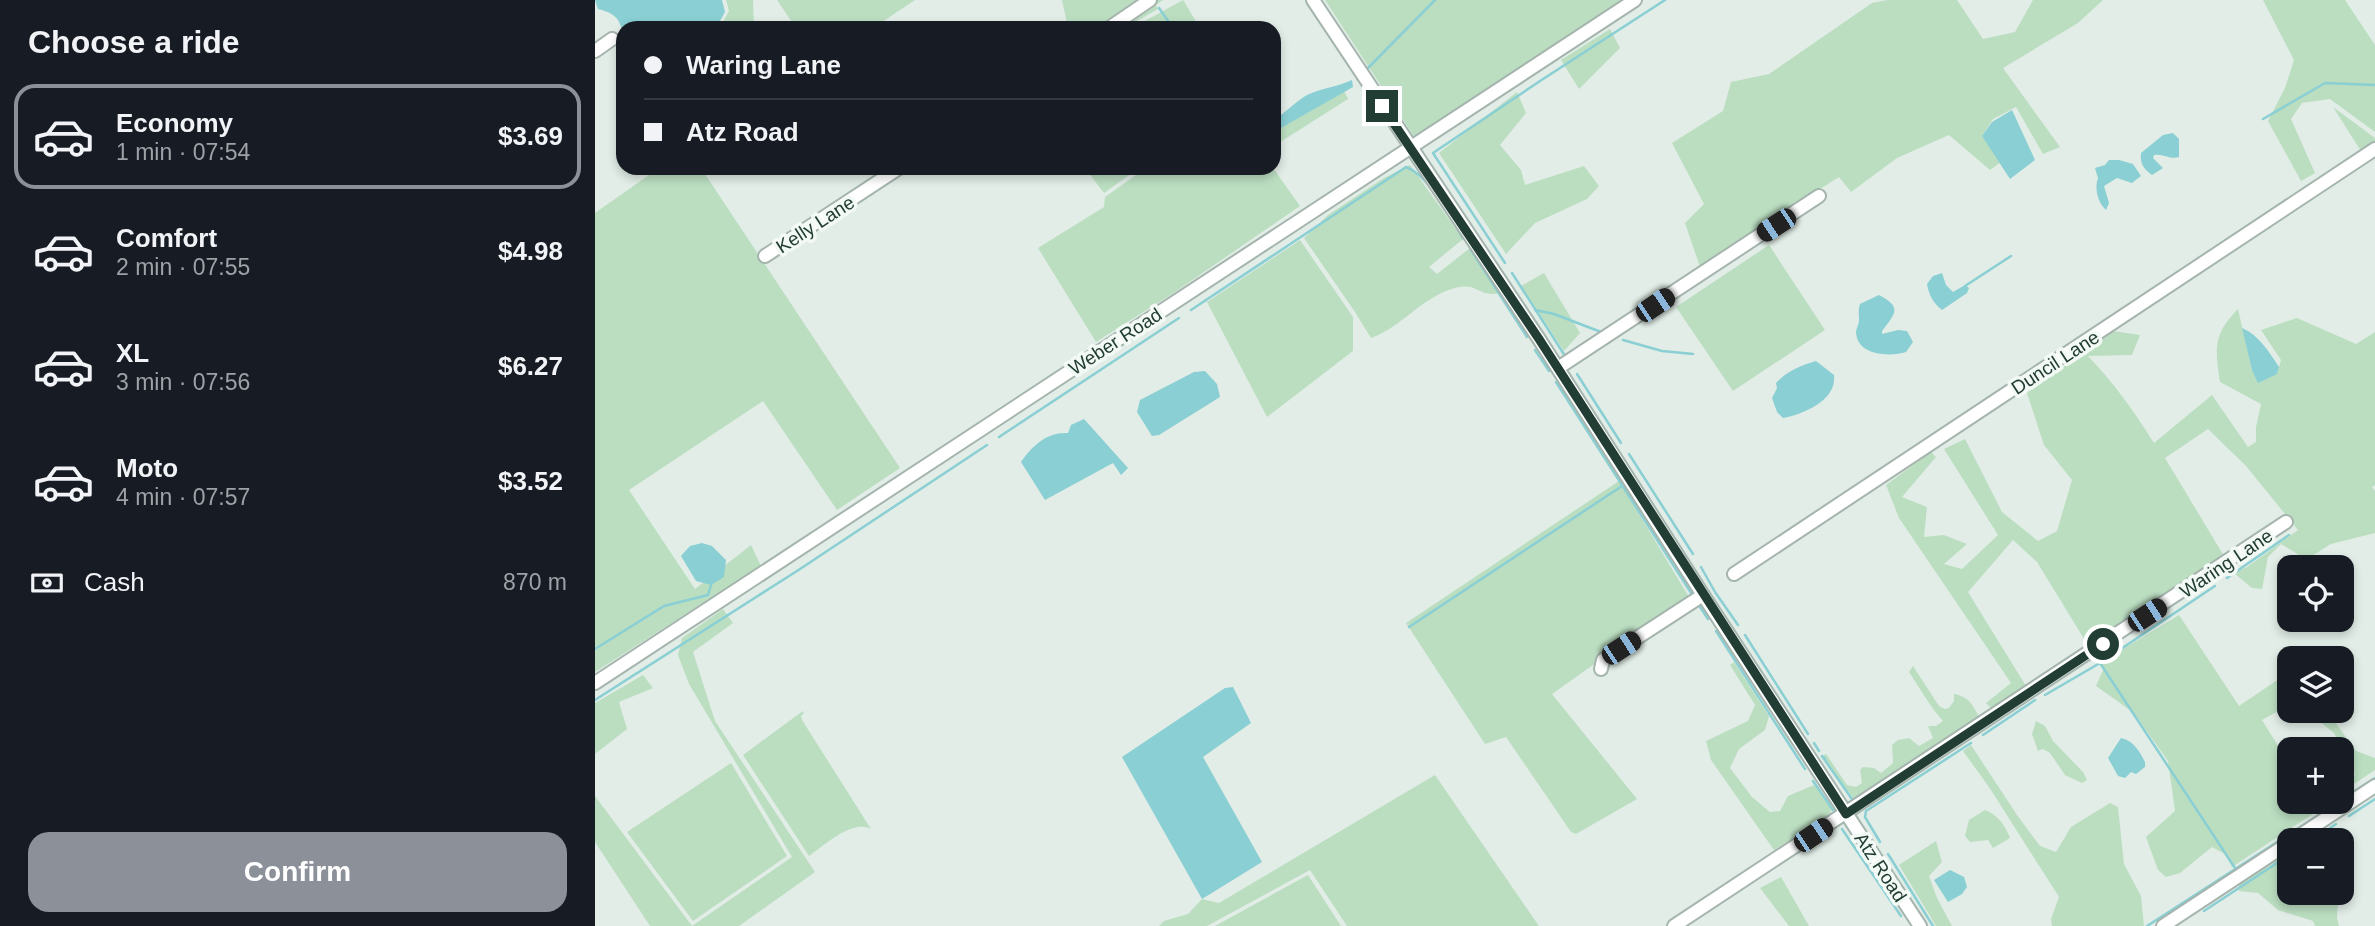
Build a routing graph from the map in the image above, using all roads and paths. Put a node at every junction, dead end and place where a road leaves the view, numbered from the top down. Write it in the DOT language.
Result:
graph roads {
  1 [pos="1150,0"];
  2 [pos="1313,0"];
  3 [pos="1635,0"];
  4 [pos="1119,21"];
  5 [pos="612,40"];
  6 [pos="595,51"];
  7 [pos="1410,148"];
  8 [pos="2375,149"];
  9 [pos="888,175"];
  10 [pos="1819,196"];
  11 [pos="765,256"];
  12 [pos="1558,368"];
  13 [pos="2286,522"];
  14 [pos="1734,574"];
  15 [pos="1703,595"];
  16 [pos="1601,669"];
  17 [pos="595,682"];
  18 [pos="2375,786"];
  19 [pos="1846,814"];
  20 [pos="2311,828"];
  21 [pos="2277,850"];
  22 [pos="1674,926"];
  23 [pos="1920,926"];
  24 [pos="2163,926"];
  1 -- 4 [label="street"];
  2 -- 7 [label="street, Atz Road"];
  3 -- 7 [label="street, Weber Road"];
  5 -- 6 [label="street"];
  7 -- 12 [label="street, Atz Road"];
  7 -- 17 [label="street, Weber Road"];
  8 -- 14 [label="street, Duncil Lane"];
  9 -- 11 [label="street, Kelly Lane"];
  10 -- 12 [label="street"];
  12 -- 15 [label="street, Atz Road"];
  13 -- 19 [label="street, Waring Lane"];
  15 -- 16 [label="street"];
  15 -- 19 [label="street, Atz Road"];
  18 -- 20 [label="street"];
  19 -- 22 [label="street, Waring Lane"];
  19 -- 23 [label="street, Atz Road"];
  21 -- 24 [label="street"];
}
